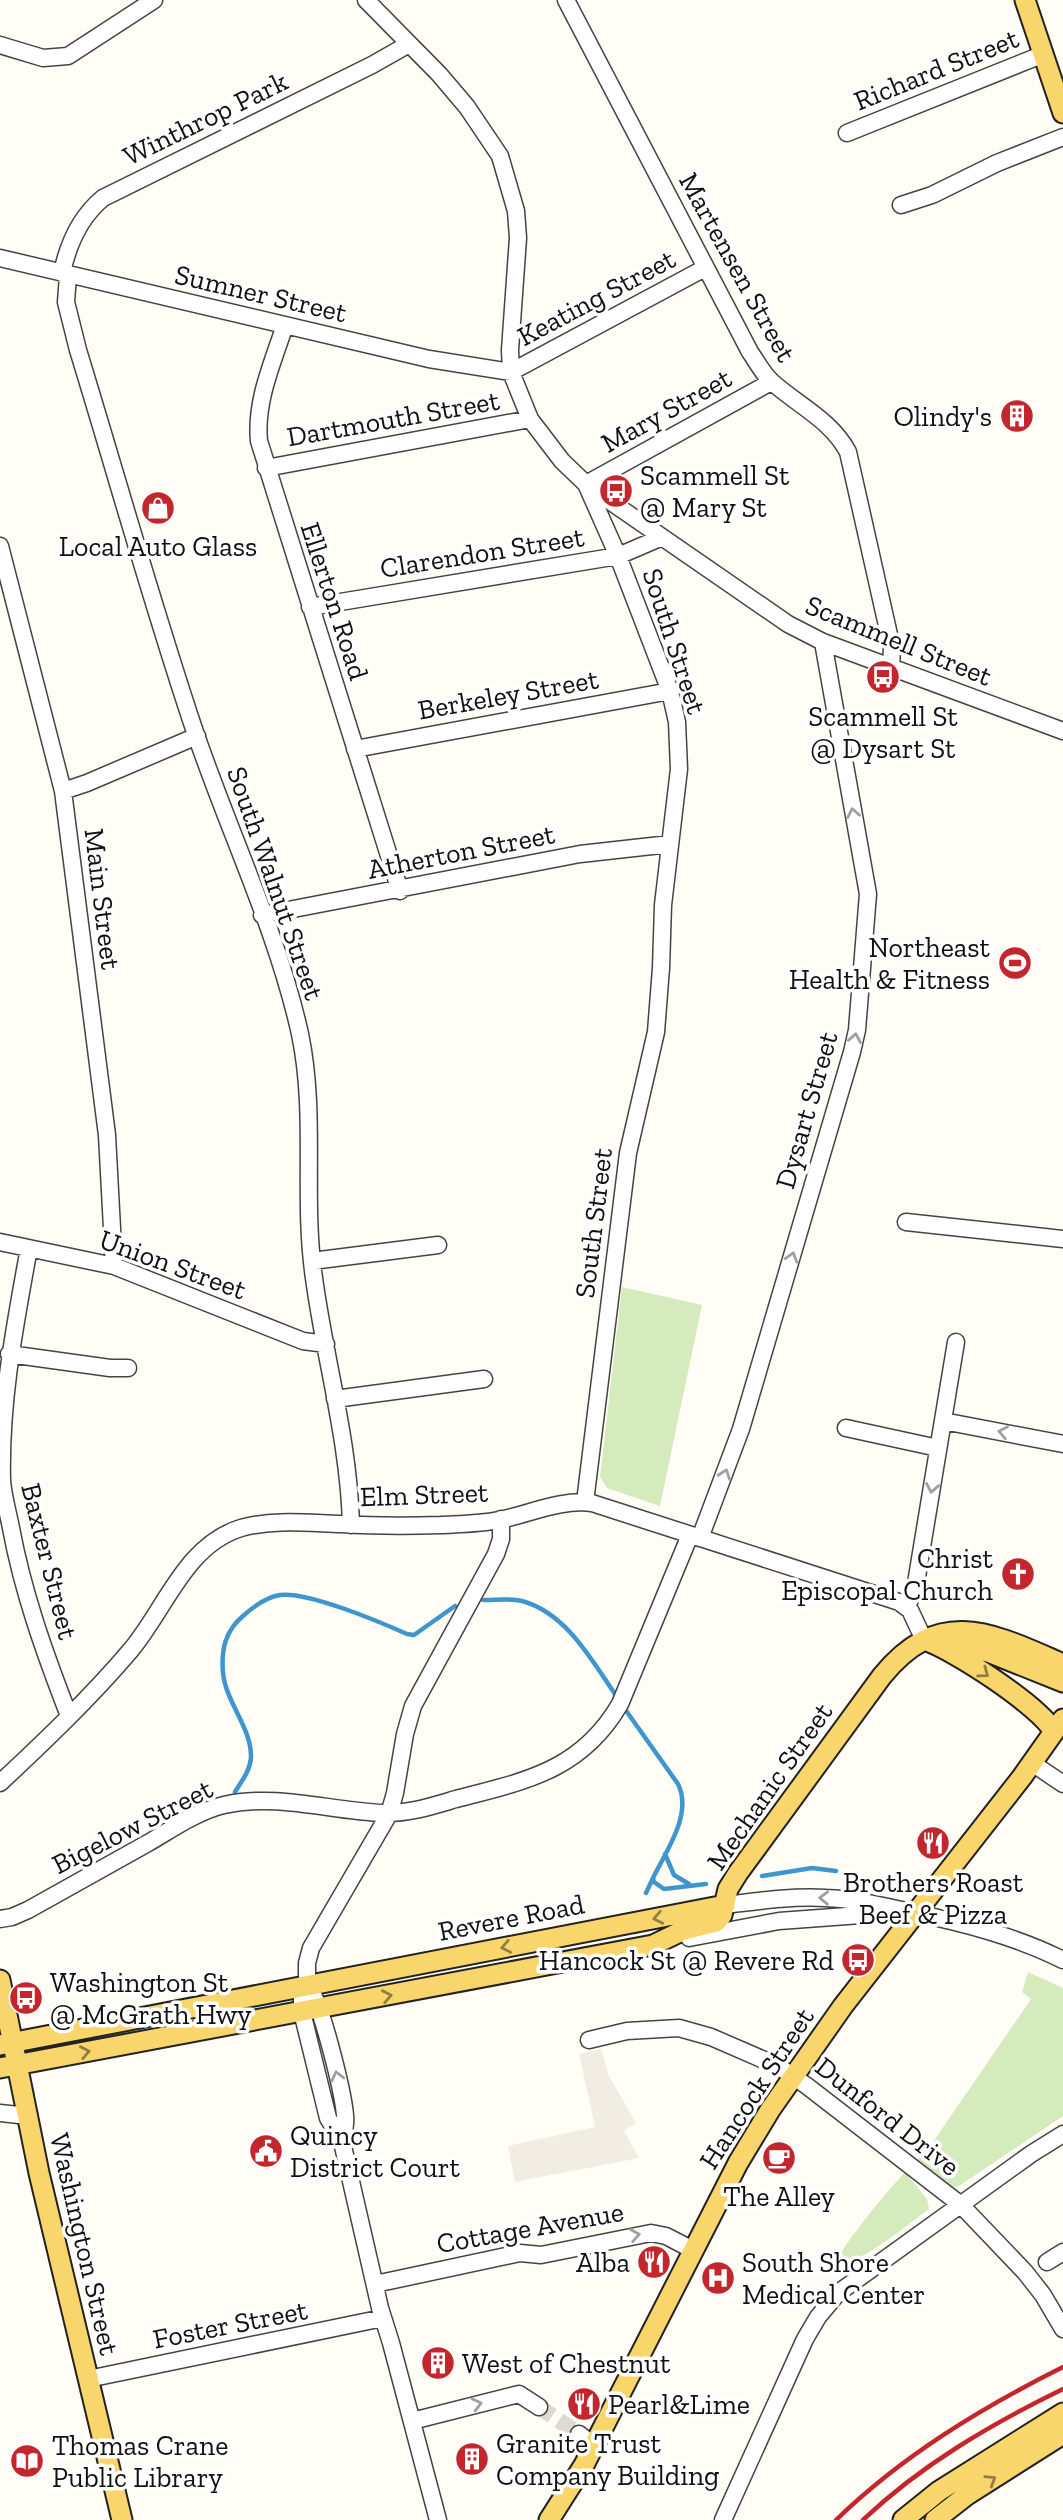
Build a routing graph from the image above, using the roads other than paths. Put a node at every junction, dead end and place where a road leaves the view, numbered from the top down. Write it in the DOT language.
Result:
graph roads {
  1 [pos="154,0"];
  2 [pos="366,0"];
  3 [pos="566,0"];
  4 [pos="1025,0"];
  5 [pos="409,44"];
  6 [pos="0,45"];
  7 [pos="1044,54"];
  8 [pos="1063,113"];
  9 [pos="847,132"];
  10 [pos="1063,137"];
  11 [pos="901,205"];
  12 [pos="0,258"];
  13 [pos="705,268"];
  14 [pos="65,274"];
  15 [pos="285,325"];
  16 [pos="511,372"];
  17 [pos="771,382"];
  18 [pos="530,419"];
  19 [pos="266,468"];
  20 [pos="586,484"];
  21 [pos="660,538"];
  22 [pos="0,546"];
  23 [pos="618,556"];
  24 [pos="4,573"];
  25 [pos="310,607"];
  26 [pos="823,642"];
  27 [pos="891,668"];
  28 [pos="670,691"];
  29 [pos="1063,731"];
  30 [pos="197,736"];
  31 [pos="355,749"];
  32 [pos="62,790"];
  33 [pos="670,844"];
  34 [pos="400,891"];
  35 [pos="262,915"];
  36 [pos="906,1222"];
  37 [pos="1063,1239"];
  38 [pos="0,1242"];
  39 [pos="438,1245"];
  40 [pos="29,1248"];
  41 [pos="312,1261"];
  42 [pos="114,1266"];
  43 [pos="956,1342"];
  44 [pos="326,1345"];
  45 [pos="9,1353"];
  46 [pos="128,1368"];
  47 [pos="484,1380"];
  48 [pos="335,1399"];
  49 [pos="943,1421"];
  50 [pos="846,1429"];
  51 [pos="1063,1444"];
  52 [pos="938,1448"];
  53 [pos="585,1502"];
  54 [pos="501,1520"];
  55 [pos="351,1525"];
  56 [pos="695,1536"];
  57 [pos="907,1606"];
  58 [pos="924,1640"];
  59 [pos="1063,1664"];
  60 [pos="1063,1682"];
  61 [pos="69,1716"];
  62 [pos="1059,1726"];
  63 [pos="1032,1763"];
  64 [pos="0,1783"];
  65 [pos="1063,1784"];
  66 [pos="389,1814"];
  67 [pos="725,1905"];
  68 [pos="915,1913"];
  69 [pos="0,1919"];
  70 [pos="653,1945"];
  71 [pos="1063,1960"];
  72 [pos="0,1980"];
  73 [pos="307,1985"];
  74 [pos="311,2011"];
  75 [pos="589,2040"];
  76 [pos="7,2044"];
  77 [pos="9,2066"];
  78 [pos="793,2076"];
  79 [pos="0,2113"];
  80 [pos="28,2116"];
  81 [pos="1063,2134"];
  82 [pos="961,2206"];
  83 [pos="693,2250"];
  84 [pos="1063,2252"];
  85 [pos="1047,2262"];
  86 [pos="375,2284"];
  87 [pos="383,2318"];
  88 [pos="1063,2329"];
  89 [pos="88,2379"];
  90 [pos="539,2407"];
  91 [pos="1063,2413"];
  92 [pos="412,2421"];
  93 [pos="1063,2434"];
  94 [pos="121,2520"];
  95 [pos="438,2520"];
  96 [pos="549,2520"];
  97 [pos="723,2520"];
  98 [pos="903,2520"];
  99 [pos="935,2520"];
  1 -- 6 [label="street"];
  2 -- 5 [label="street, South Street"];
  3 -- 13 [label="street, Martensen Street"];
  4 -- 7 [label="main road"];
  5 -- 14 [label="street, Winthrop Park"];
  5 -- 16 [label="street, South Street"];
  7 -- 8 [label="main road"];
  7 -- 9 [label="street, Richard Street"];
  10 -- 11 [label="street"];
  12 -- 14 [label="street, Sumner Street"];
  13 -- 16 [label="street, Keating Street"];
  13 -- 17 [label="street, Martensen Street"];
  14 -- 15 [label="street, Sumner Street"];
  14 -- 30 [label="street, South Walnut Street"];
  15 -- 16 [label="street, Sumner Street"];
  15 -- 19 [label="street, Ellerton Road"];
  16 -- 18 [label="street, South Street"];
  17 -- 20 [label="street, Mary Street"];
  17 -- 27 [label="street, Martensen Street"];
  18 -- 19 [label="street, Dartmouth Street"];
  18 -- 20 [label="street, South Street"];
  19 -- 25 [label="street, Ellerton Road"];
  20 -- 21 [label="street, Scammell Street"];
  20 -- 23 [label="street, South Street"];
  21 -- 23 [label="street, Clarendon Street"];
  21 -- 26 [label="street, Scammell Street"];
  22 -- 24 [label="street, Main Street"];
  23 -- 25 [label="street, Clarendon Street"];
  23 -- 28 [label="street, South Street"];
  24 -- 32 [label="street, Main Street"];
  25 -- 31 [label="street, Ellerton Road"];
  26 -- 27 [label="street, Scammell Street"];
  56 -- 26 [label="street, Dysart Street, one-way"];
  27 -- 29 [label="street, Scammell Street"];
  28 -- 31 [label="street, Berkeley Street"];
  28 -- 33 [label="street, South Street"];
  30 -- 32 [label="street"];
  30 -- 35 [label="street, South Walnut Street"];
  31 -- 34 [label="street, Ellerton Road"];
  32 -- 42 [label="street, Main Street"];
  33 -- 34 [label="street, Atherton Street"];
  33 -- 53 [label="street, South Street"];
  34 -- 35 [label="street, Atherton Street"];
  35 -- 41 [label="street, South Walnut Street"];
  36 -- 37 [label="street"];
  38 -- 40 [label="street, Union Street"];
  39 -- 41 [label="street"];
  40 -- 42 [label="street, Union Street"];
  40 -- 45 [label="street, Baxter Street"];
  41 -- 44 [label="street, South Walnut Street"];
  42 -- 44 [label="street, Union Street"];
  43 -- 49 [label="street"];
  44 -- 48 [label="street, South Walnut Street"];
  45 -- 46 [label="street"];
  45 -- 61 [label="street, Baxter Street"];
  47 -- 48 [label="street"];
  48 -- 55 [label="street, South Walnut Street"];
  51 -- 49 [label="street, one-way"];
  49 -- 52 [label="street"];
  50 -- 52 [label="street"];
  52 -- 57 [label="street, one-way"];
  53 -- 54 [label="street, Elm Street"];
  53 -- 56 [label="street, Elm Street"];
  54 -- 55 [label="street, Elm Street"];
  54 -- 66 [label="street"];
  55 -- 61 [label="street, Elm Street"];
  56 -- 57 [label="street, Elm Street"];
  56 -- 66 [label="street, Bigelow Street"];
  57 -- 58 [label="street"];
  58 -- 59 [label="main road"];
  58 -- 60 [label="main road"];
  58 -- 62 [label="main road, one-way"];
  58 -- 67 [label="main road, Mechanic Street"];
  61 -- 64 [label="street, Elm Street"];
  62 -- 63 [label="main road, Hancock Street"];
  63 -- 65 [label="street"];
  63 -- 68 [label="main road, Hancock Street"];
  66 -- 69 [label="street, Bigelow Street"];
  66 -- 73 [label="street"];
  68 -- 67 [label="street, one-way"];
  67 -- 70 [label="main road, Mechanic Street"];
  67 -- 73 [label="main road, Revere Road, one-way"];
  68 -- 70 [label="street, Revere Road"];
  68 -- 71 [label="street"];
  68 -- 78 [label="main road, Hancock Street"];
  74 -- 70 [label="main road, Revere Road, one-way"];
  72 -- 76 [label="main road, Washington Street"];
  73 -- 74 [label="street"];
  73 -- 76 [label="main road, Revere Road"];
  77 -- 74 [label="main road, Revere Road, one-way"];
  74 -- 86 [label="street"];
  75 -- 78 [label="street, Dunford Drive"];
  76 -- 77 [label="main road, Washington Street"];
  77 -- 80 [label="main road, Washington Street"];
  78 -- 82 [label="street, Dunford Drive"];
  78 -- 83 [label="main road, Hancock Street"];
  79 -- 80 [label="street"];
  80 -- 89 [label="main road, Washington Street"];
  81 -- 82 [label="street"];
  82 -- 88 [label="street, Dunford Drive"];
  82 -- 97 [label="street"];
  86 -- 83 [label="street, Cottage Avenue, one-way"];
  83 -- 96 [label="main road, Hancock Street"];
  84 -- 85 [label="street"];
  86 -- 87 [label="street"];
  87 -- 89 [label="street, Foster Street"];
  87 -- 92 [label="street"];
  89 -- 94 [label="main road, Washington Street"];
  92 -- 90 [label="street, one-way"];
  91 -- 98 [label="main road"];
  92 -- 95 [label="street"];
  99 -- 93 [label="main road, one-way"];
}
